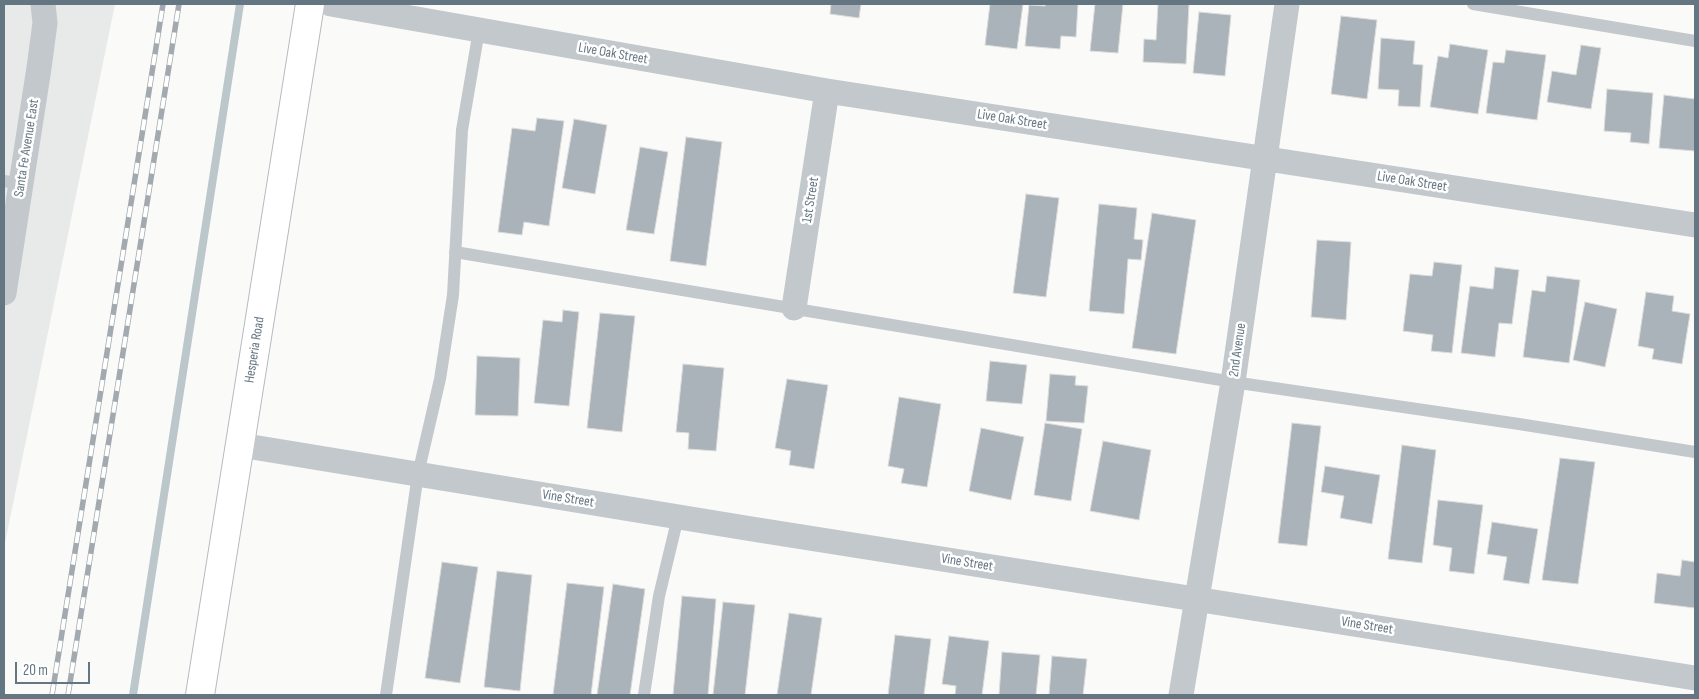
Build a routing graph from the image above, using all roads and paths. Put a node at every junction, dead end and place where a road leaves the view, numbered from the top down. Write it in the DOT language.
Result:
graph roads {
  1 [pos="43,4"];
  2 [pos="310,4"];
  3 [pos="331,4"];
  4 [pos="1287,4"];
  5 [pos="1473,4"];
  6 [pos="478,30"];
  7 [pos="1695,41"];
  8 [pos="827,91"];
  9 [pos="1266,159"];
  10 [pos="12,182"];
  11 [pos="1695,225"];
  12 [pos="456,252"];
  13 [pos="4,293"];
  14 [pos="794,308"];
  15 [pos="1233,382"];
  16 [pos="240,445"];
  17 [pos="1695,452"];
  18 [pos="418,474"];
  19 [pos="678,517"];
  20 [pos="1196,599"];
  21 [pos="1695,678"];
  22 [pos="200,695"];
  23 [pos="387,695"];
  24 [pos="644,695"];
  25 [pos="1180,695"];
  1 -- 10 [label="street, Santa Fe Avenue East"];
  2 -- 16 [label="main road, Hesperia Road"];
  3 -- 6 [label="street, Live Oak Street"];
  4 -- 9 [label="street, 2nd Avenue"];
  5 -- 7 [label="lane"];
  6 -- 8 [label="street, Live Oak Street"];
  6 -- 12 [label="lane"];
  8 -- 9 [label="street, Live Oak Street"];
  8 -- 14 [label="street, 1st Street"];
  9 -- 11 [label="street, Live Oak Street"];
  9 -- 15 [label="street, 2nd Avenue"];
  10 -- 13 [label="street, Santa Fe Avenue East"];
  12 -- 14 [label="lane"];
  12 -- 18 [label="lane"];
  14 -- 15 [label="lane"];
  15 -- 17 [label="lane"];
  15 -- 20 [label="street, 2nd Avenue"];
  16 -- 18 [label="street, Vine Street"];
  16 -- 22 [label="main road, Hesperia Road"];
  18 -- 19 [label="street, Vine Street"];
  18 -- 23 [label="lane"];
  19 -- 20 [label="street, Vine Street"];
  19 -- 24 [label="lane"];
  20 -- 21 [label="street, Vine Street"];
  20 -- 25 [label="street, 2nd Avenue"];
}
